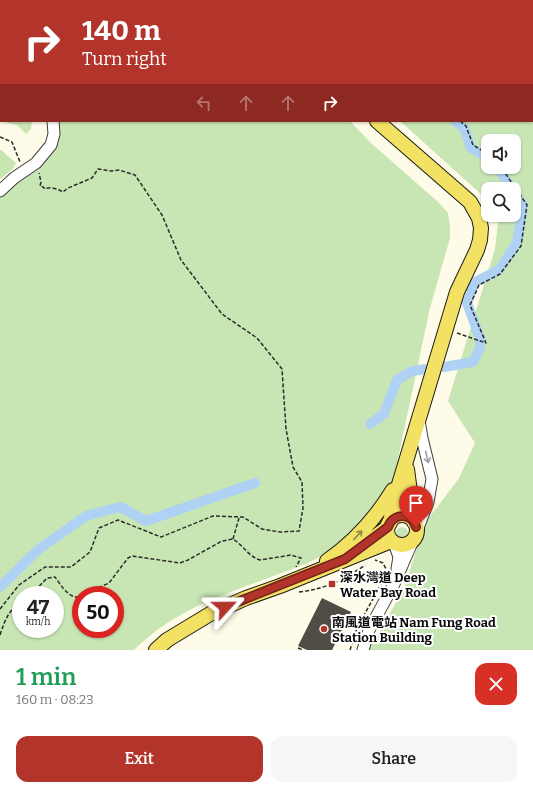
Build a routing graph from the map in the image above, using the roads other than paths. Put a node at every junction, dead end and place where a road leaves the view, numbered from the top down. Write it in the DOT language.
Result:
graph roads {
  1 [pos="53,122"];
  2 [pos="378,122"];
  3 [pos="0,191"];
  4 [pos="419,419"];
  5 [pos="407,463"];
  6 [pos="415,531"];
  7 [pos="391,533"];
  8 [pos="300,572"];
  9 [pos="394,584"];
  10 [pos="156,650"];
  11 [pos="363,650"];
  1 -- 3 [label="street"];
  2 -- 4 [label="main road"];
  4 -- 5 [label="main road"];
  4 -- 6 [label="street, one-way"];
  5 -- 6 [label="main road"];
  5 -- 7 [label="main road"];
  8 -- 5 [label="main road, one-way"];
  6 -- 7 [label="main road"];
  6 -- 7 [label="main road"];
  6 -- 9 [label="street"];
  7 -- 8 [label="main road"];
  7 -- 9 [label="street"];
  8 -- 10 [label="main road"];
  9 -- 11 [label="street"];
}
